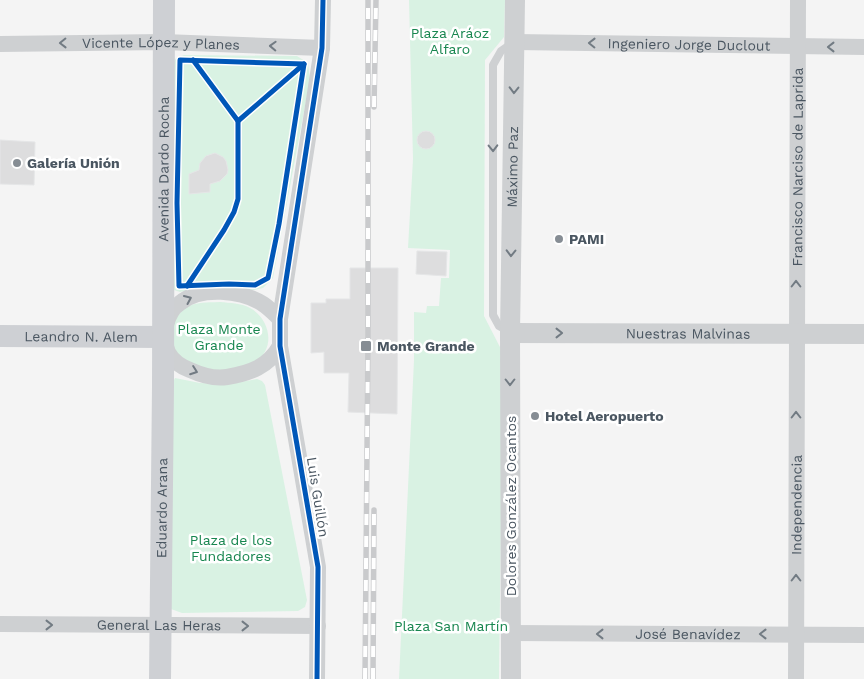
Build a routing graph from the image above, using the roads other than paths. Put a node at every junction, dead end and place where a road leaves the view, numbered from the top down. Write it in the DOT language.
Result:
graph roads {
  1 [pos="164,0"];
  2 [pos="322,0"];
  3 [pos="515,0"];
  4 [pos="798,0"];
  5 [pos="164,42"];
  6 [pos="515,42"];
  7 [pos="0,44"];
  8 [pos="798,47"];
  9 [pos="864,47"];
  10 [pos="322,48"];
  11 [pos="280,319"];
  12 [pos="510,333"];
  13 [pos="796,333"];
  14 [pos="864,334"];
  15 [pos="0,336"];
  16 [pos="163,337"];
  17 [pos="280,346"];
  18 [pos="0,624"];
  19 [pos="161,625"];
  20 [pos="318,626"];
  21 [pos="512,633"];
  22 [pos="796,635"];
  23 [pos="864,635"];
  24 [pos="160,679"];
  25 [pos="317,679"];
  26 [pos="511,679"];
  27 [pos="796,679"];
  1 -- 5 [label="main road, Avenida Dardo Rocha"];
  2 -- 10 [label="street, Luis Guillón"];
  3 -- 6 [label="street, Máximo Paz"];
  4 -- 8 [label="street, Francisco Narciso de Laprida"];
  5 -- 7 [label="street, Vicente López y Planes, one-way"];
  10 -- 5 [label="street, Vicente López y Planes, one-way"];
  5 -- 16 [label="main road, Avenida Dardo Rocha"];
  8 -- 6 [label="street, Ingeniero Jorge Duclout, one-way"];
  6 -- 12 [label="street, Máximo Paz, one-way"];
  9 -- 8 [label="street, Ingeniero Jorge Duclout, one-way"];
  13 -- 8 [label="street, Francisco Narciso de Laprida, one-way"];
  10 -- 11 [label="street, Luis Guillón"];
  16 -- 11 [label="street, one-way"];
  11 -- 17 [label="street, Luis Guillón"];
  12 -- 13 [label="street, Nuestras Malvinas, one-way"];
  12 -- 21 [label="street, Dolores González Ocantos, one-way"];
  13 -- 14 [label="street, Nuestras Malvinas"];
  22 -- 13 [label="street, Independencia, one-way"];
  15 -- 16 [label="main road, Leandro N. Alem"];
  16 -- 17 [label="street, one-way"];
  16 -- 19 [label="main road, Eduardo Arana"];
  17 -- 20 [label="street, Luis Guillón"];
  18 -- 19 [label="street, General Las Heras, one-way"];
  19 -- 20 [label="street, General Las Heras, one-way"];
  19 -- 24 [label="main road, Eduardo Arana"];
  20 -- 25 [label="street, Luis Guillón"];
  22 -- 21 [label="street, José Benavídez, one-way"];
  21 -- 26 [label="street, Dolores González Ocantos"];
  22 -- 23 [label="street, José Benavídez"];
  22 -- 27 [label="street, Independencia"];
}
